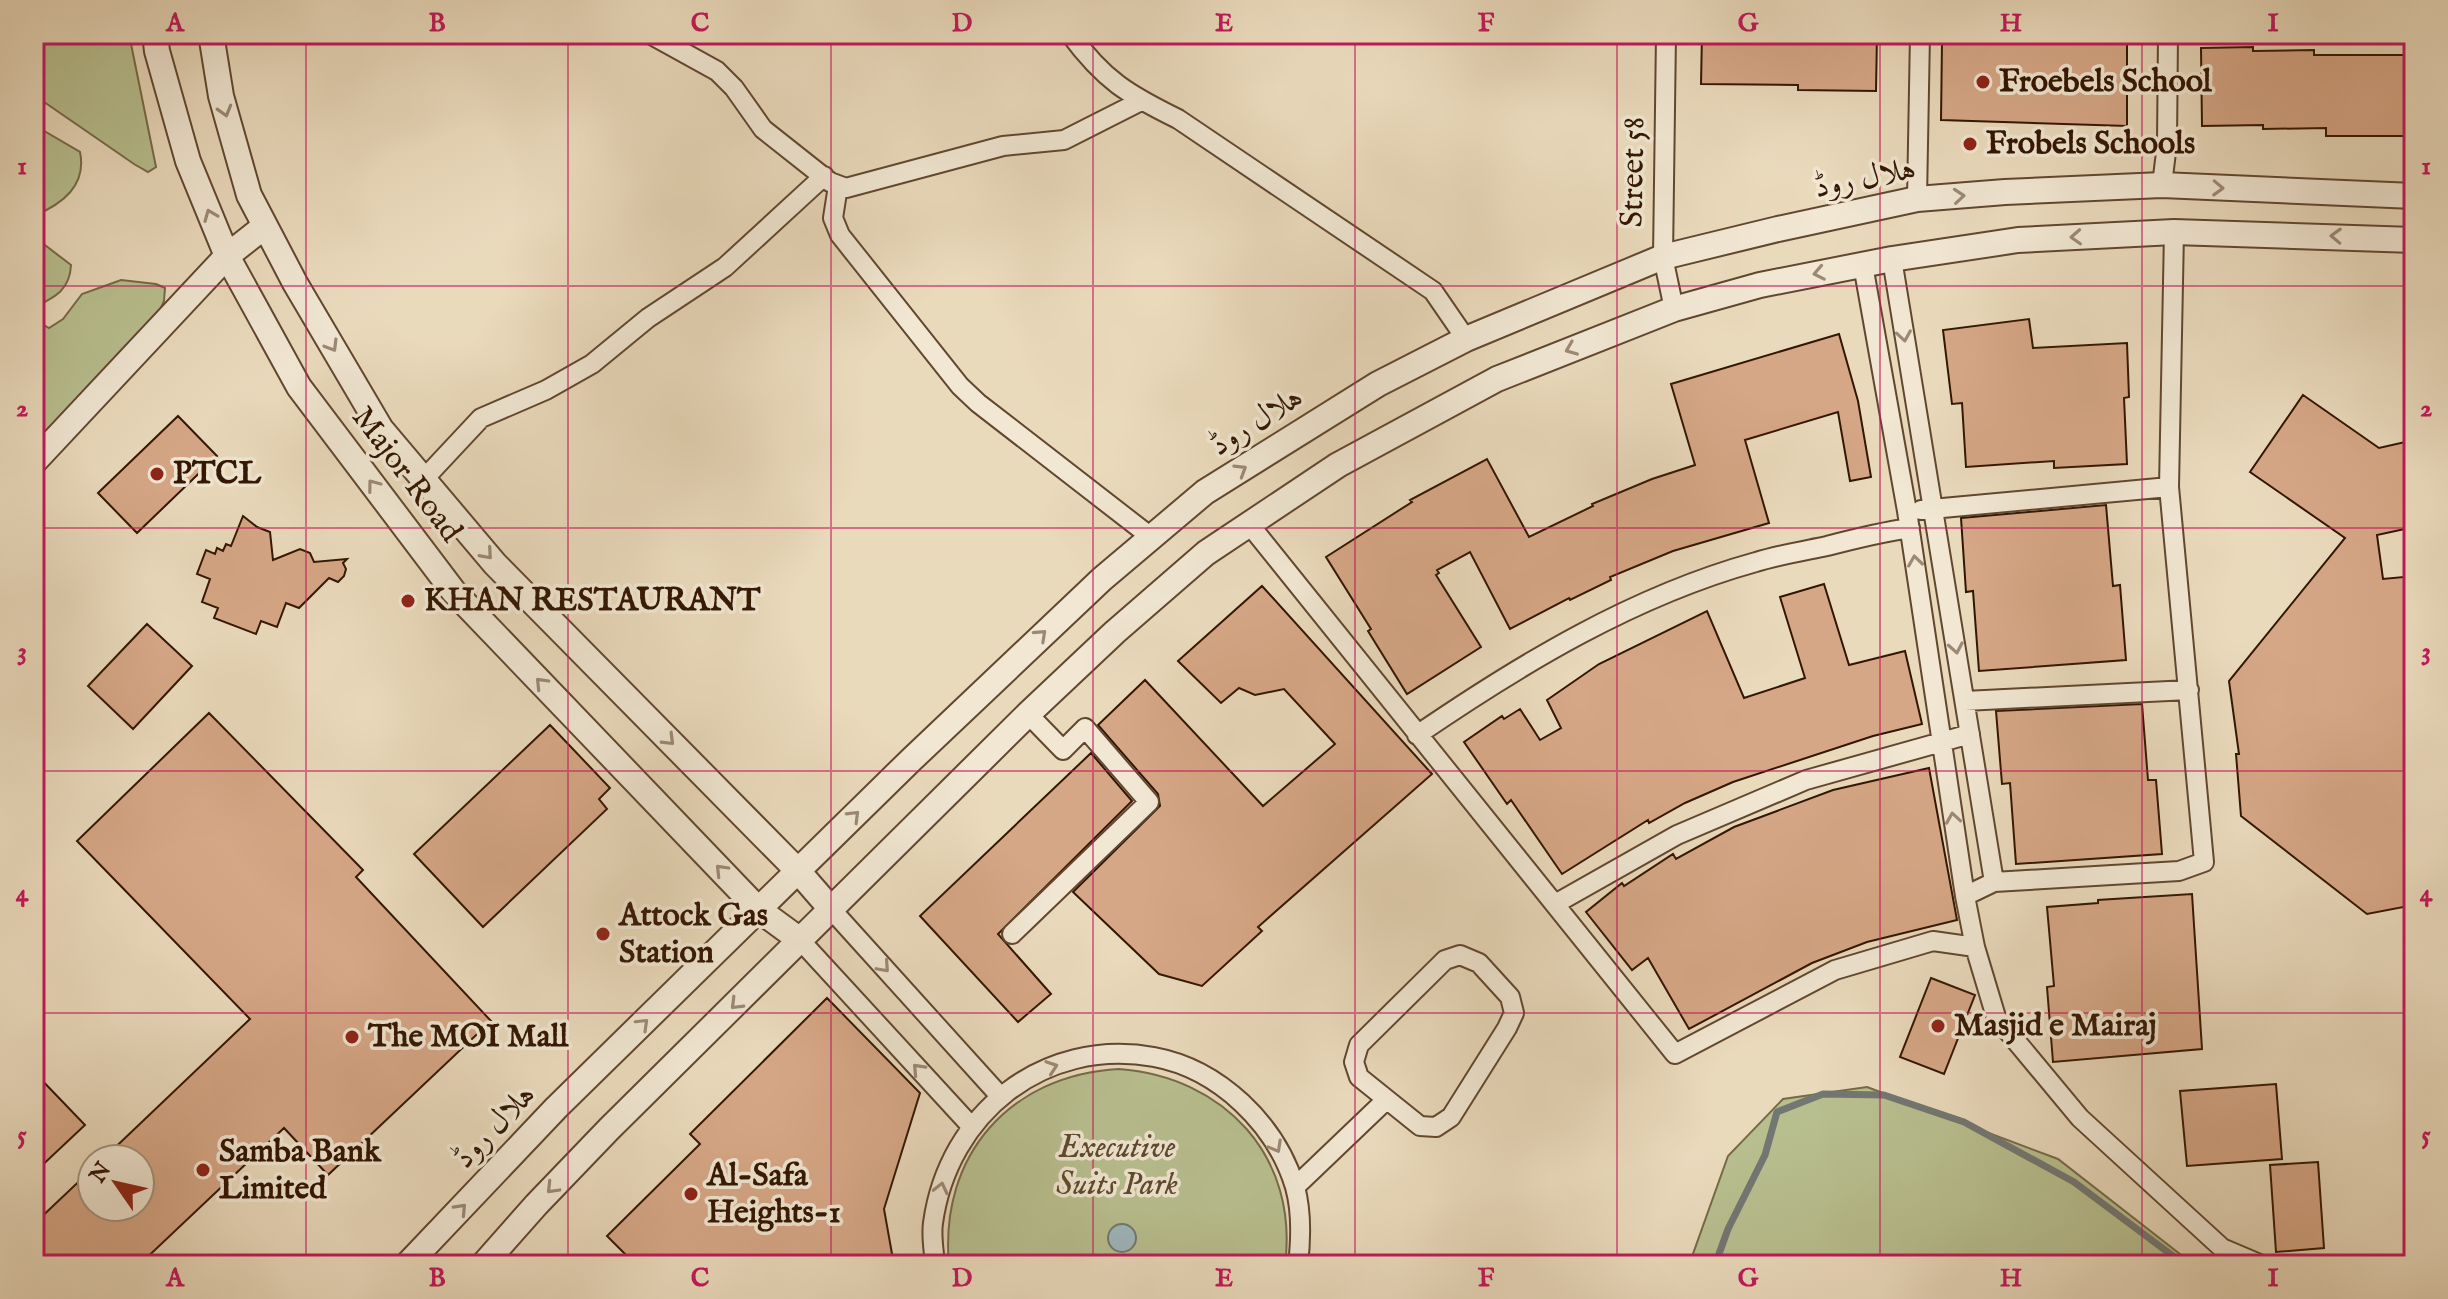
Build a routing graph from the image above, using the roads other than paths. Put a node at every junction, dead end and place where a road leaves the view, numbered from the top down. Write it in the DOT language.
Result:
graph roads {
  1 [pos="155,34"];
  2 [pos="211,34"];
  3 [pos="650,34"];
  4 [pos="1070,34"];
  5 [pos="1666,34"];
  6 [pos="1920,34"];
  7 [pos="2168,34"];
  8 [pos="1141,101"];
  9 [pos="831,181"];
  10 [pos="2162,185"];
  11 [pos="2414,196"];
  12 [pos="1917,199"];
  13 [pos="265,226"];
  14 [pos="2174,232"];
  15 [pos="2414,240"];
  16 [pos="227,256"];
  17 [pos="1663,257"];
  18 [pos="1892,259"];
  19 [pos="1863,265"];
  20 [pos="1674,309"];
  21 [pos="1466,339"];
  22 [pos="34,462"];
  23 [pos="423,480"];
  24 [pos="2169,487"];
  25 [pos="1933,510"];
  26 [pos="1909,520"];
  27 [pos="1249,524"];
  28 [pos="1151,537"];
  29 [pos="2189,690"];
  30 [pos="1965,701"];
  31 [pos="1028,714"];
  32 [pos="1970,734"];
  33 [pos="1417,735"];
  34 [pos="1941,741"];
  35 [pos="798,871"];
  36 [pos="1994,882"];
  37 [pos="1965,896"];
  38 [pos="1555,904"];
  39 [pos="831,909"];
  40 [pos="759,910"];
  41 [pos="1012,934"];
  42 [pos="800,940"];
  43 [pos="1975,947"];
  44 [pos="1000,1096"];
  45 [pos="1386,1100"];
  46 [pos="971,1126"];
  47 [pos="1295,1187"];
  48 [pos="407,1265"];
  49 [pos="483,1265"];
  50 [pos="935,1265"];
  51 [pos="1298,1265"];
  52 [pos="2262,1265"];
  16 -- 1 [label="street, Major Road, one-way"];
  2 -- 13 [label="street, Major Road, one-way"];
  3 -- 9 [label="street"];
  4 -- 8 [label="street"];
  5 -- 17 [label="street, Street 58"];
  6 -- 12 [label="street"];
  7 -- 10 [label="street"];
  8 -- 9 [label="street"];
  8 -- 21 [label="street"];
  9 -- 23 [label="street"];
  9 -- 28 [label="street"];
  10 -- 11 [label="street, ہلال روڈ, one-way"];
  12 -- 10 [label="street, ہلال روڈ, one-way"];
  12 -- 17 [label="street, ہلال روڈ"];
  13 -- 16 [label="street"];
  13 -- 23 [label="street, Major Road, one-way"];
  15 -- 14 [label="street, one-way"];
  14 -- 18 [label="street, one-way"];
  14 -- 24 [label="street"];
  16 -- 22 [label="street"];
  40 -- 16 [label="street, Major Road, one-way"];
  17 -- 20 [label="street, Street 58"];
  17 -- 21 [label="street, ہلال روڈ"];
  18 -- 19 [label="street"];
  18 -- 25 [label="street, one-way"];
  19 -- 20 [label="street, one-way"];
  19 -- 26 [label="street"];
  20 -- 27 [label="street, one-way"];
  28 -- 21 [label="street, ہلال روڈ, one-way"];
  23 -- 35 [label="street, Major Road, one-way"];
  24 -- 25 [label="street"];
  24 -- 29 [label="street"];
  25 -- 26 [label="street"];
  25 -- 30 [label="street, one-way"];
  26 -- 33 [label="street"];
  34 -- 26 [label="street, one-way"];
  27 -- 31 [label="street"];
  27 -- 33 [label="street"];
  35 -- 28 [label="street, ہلال روڈ, one-way"];
  29 -- 30 [label="street"];
  29 -- 36 [label="street"];
  30 -- 32 [label="street"];
  31 -- 39 [label="street"];
  31 -- 41 [label="street"];
  32 -- 34 [label="street"];
  32 -- 36 [label="street"];
  33 -- 38 [label="street"];
  37 -- 34 [label="street, one-way"];
  34 -- 38 [label="street"];
  35 -- 39 [label="street, Major Road"];
  35 -- 40 [label="street, ہلال روڈ"];
  36 -- 37 [label="street"];
  37 -- 43 [label="street"];
  38 -- 43 [label="street"];
  39 -- 42 [label="street"];
  39 -- 44 [label="street, one-way"];
  40 -- 42 [label="street, Major Road"];
  48 -- 40 [label="street, ہلال روڈ, one-way"];
  46 -- 42 [label="street, one-way"];
  42 -- 49 [label="street, one-way"];
  43 -- 52 [label="street"];
  44 -- 46 [label="street"];
  44 -- 47 [label="street, one-way"];
  45 -- 45 [label="street"];
  45 -- 47 [label="street"];
  50 -- 46 [label="street, one-way"];
  47 -- 51 [label="street"];
}
